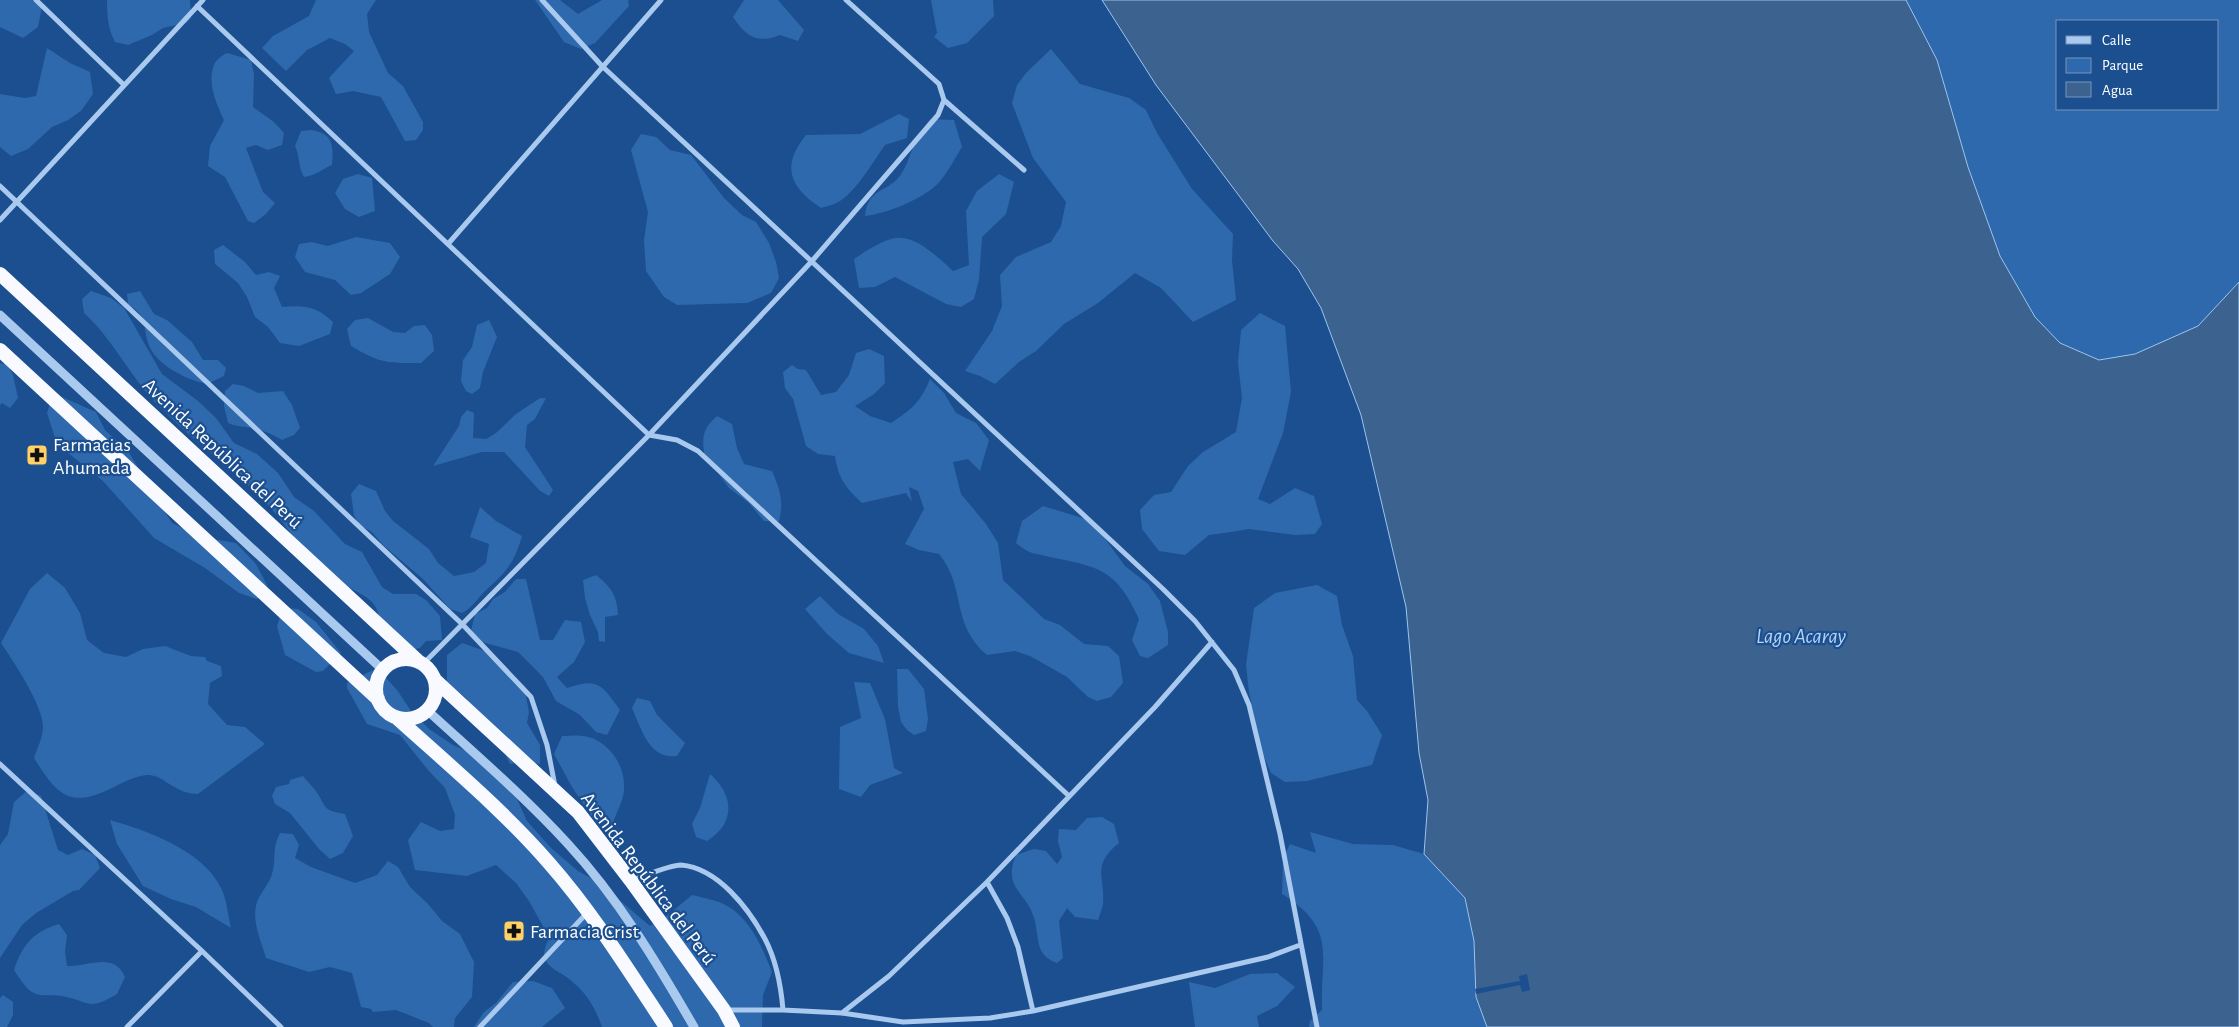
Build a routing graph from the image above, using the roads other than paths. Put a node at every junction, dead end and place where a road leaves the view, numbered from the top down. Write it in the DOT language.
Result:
graph roads {
  1 [pos="36,0"];
  2 [pos="202,0"];
  3 [pos="542,0"];
  4 [pos="661,0"];
  5 [pos="846,0"];
  6 [pos="197,6"];
  7 [pos="602,66"];
  8 [pos="124,85"];
  9 [pos="944,100"];
  10 [pos="1024,170"];
  11 [pos="0,186"];
  12 [pos="17,200"];
  13 [pos="0,220"];
  14 [pos="448,244"];
  15 [pos="812,261"];
  16 [pos="0,274"];
  17 [pos="0,315"];
  18 [pos="0,350"];
  19 [pos="649,435"];
  20 [pos="463,625"];
  21 [pos="1212,642"];
  22 [pos="421,663"];
  23 [pos="383,670"];
  24 [pos="435,680"];
  25 [pos="378,699"];
  26 [pos="428,711"];
  27 [pos="398,718"];
  28 [pos="0,764"];
  29 [pos="556,792"];
  30 [pos="1069,796"];
  31 [pos="631,880"];
  32 [pos="987,882"];
  33 [pos="588,912"];
  34 [pos="1300,945"];
  35 [pos="202,951"];
  36 [pos="724,1010"];
  37 [pos="783,1010"];
  38 [pos="1032,1011"];
  39 [pos="842,1013"];
  40 [pos="904,1024"];
  41 [pos="127,1027"];
  42 [pos="281,1027"];
  43 [pos="480,1027"];
  44 [pos="666,1027"];
  45 [pos="694,1027"];
  46 [pos="733,1027"];
  47 [pos="1317,1027"];
  1 -- 8 [label="street"];
  2 -- 6 [label="street"];
  3 -- 7 [label="street"];
  4 -- 7 [label="street"];
  5 -- 9 [label="street"];
  6 -- 8 [label="street"];
  6 -- 14 [label="street"];
  7 -- 14 [label="street"];
  7 -- 15 [label="street"];
  8 -- 12 [label="street"];
  9 -- 10 [label="street"];
  9 -- 15 [label="street"];
  11 -- 12 [label="street"];
  12 -- 13 [label="street"];
  12 -- 20 [label="street"];
  14 -- 19 [label="street"];
  15 -- 19 [label="street"];
  15 -- 21 [label="street"];
  16 -- 22 [label="highway, Avenida República del Perú"];
  17 -- 23 [label="street"];
  18 -- 25 [label="highway"];
  19 -- 20 [label="street"];
  19 -- 30 [label="street"];
  20 -- 22 [label="street"];
  20 -- 29 [label="street"];
  21 -- 30 [label="street"];
  21 -- 34 [label="street"];
  22 -- 23 [label="highway"];
  22 -- 24 [label="highway"];
  23 -- 25 [label="highway"];
  24 -- 26 [label="highway"];
  24 -- 29 [label="highway, Avenida República del Perú"];
  25 -- 27 [label="highway"];
  26 -- 27 [label="highway"];
  26 -- 45 [label="street"];
  27 -- 33 [label="highway"];
  28 -- 35 [label="street"];
  29 -- 31 [label="highway, Avenida República del Perú"];
  30 -- 32 [label="street"];
  31 -- 36 [label="highway, Avenida República del Perú"];
  31 -- 37 [label="street"];
  32 -- 38 [label="street"];
  32 -- 39 [label="street"];
  33 -- 43 [label="street"];
  33 -- 44 [label="highway"];
  34 -- 38 [label="street"];
  34 -- 47 [label="street"];
  35 -- 41 [label="street"];
  35 -- 42 [label="street"];
  36 -- 37 [label="street"];
  36 -- 46 [label="highway, Avenida República del Perú"];
  37 -- 39 [label="street"];
  38 -- 40 [label="street"];
  39 -- 40 [label="street"];
}
